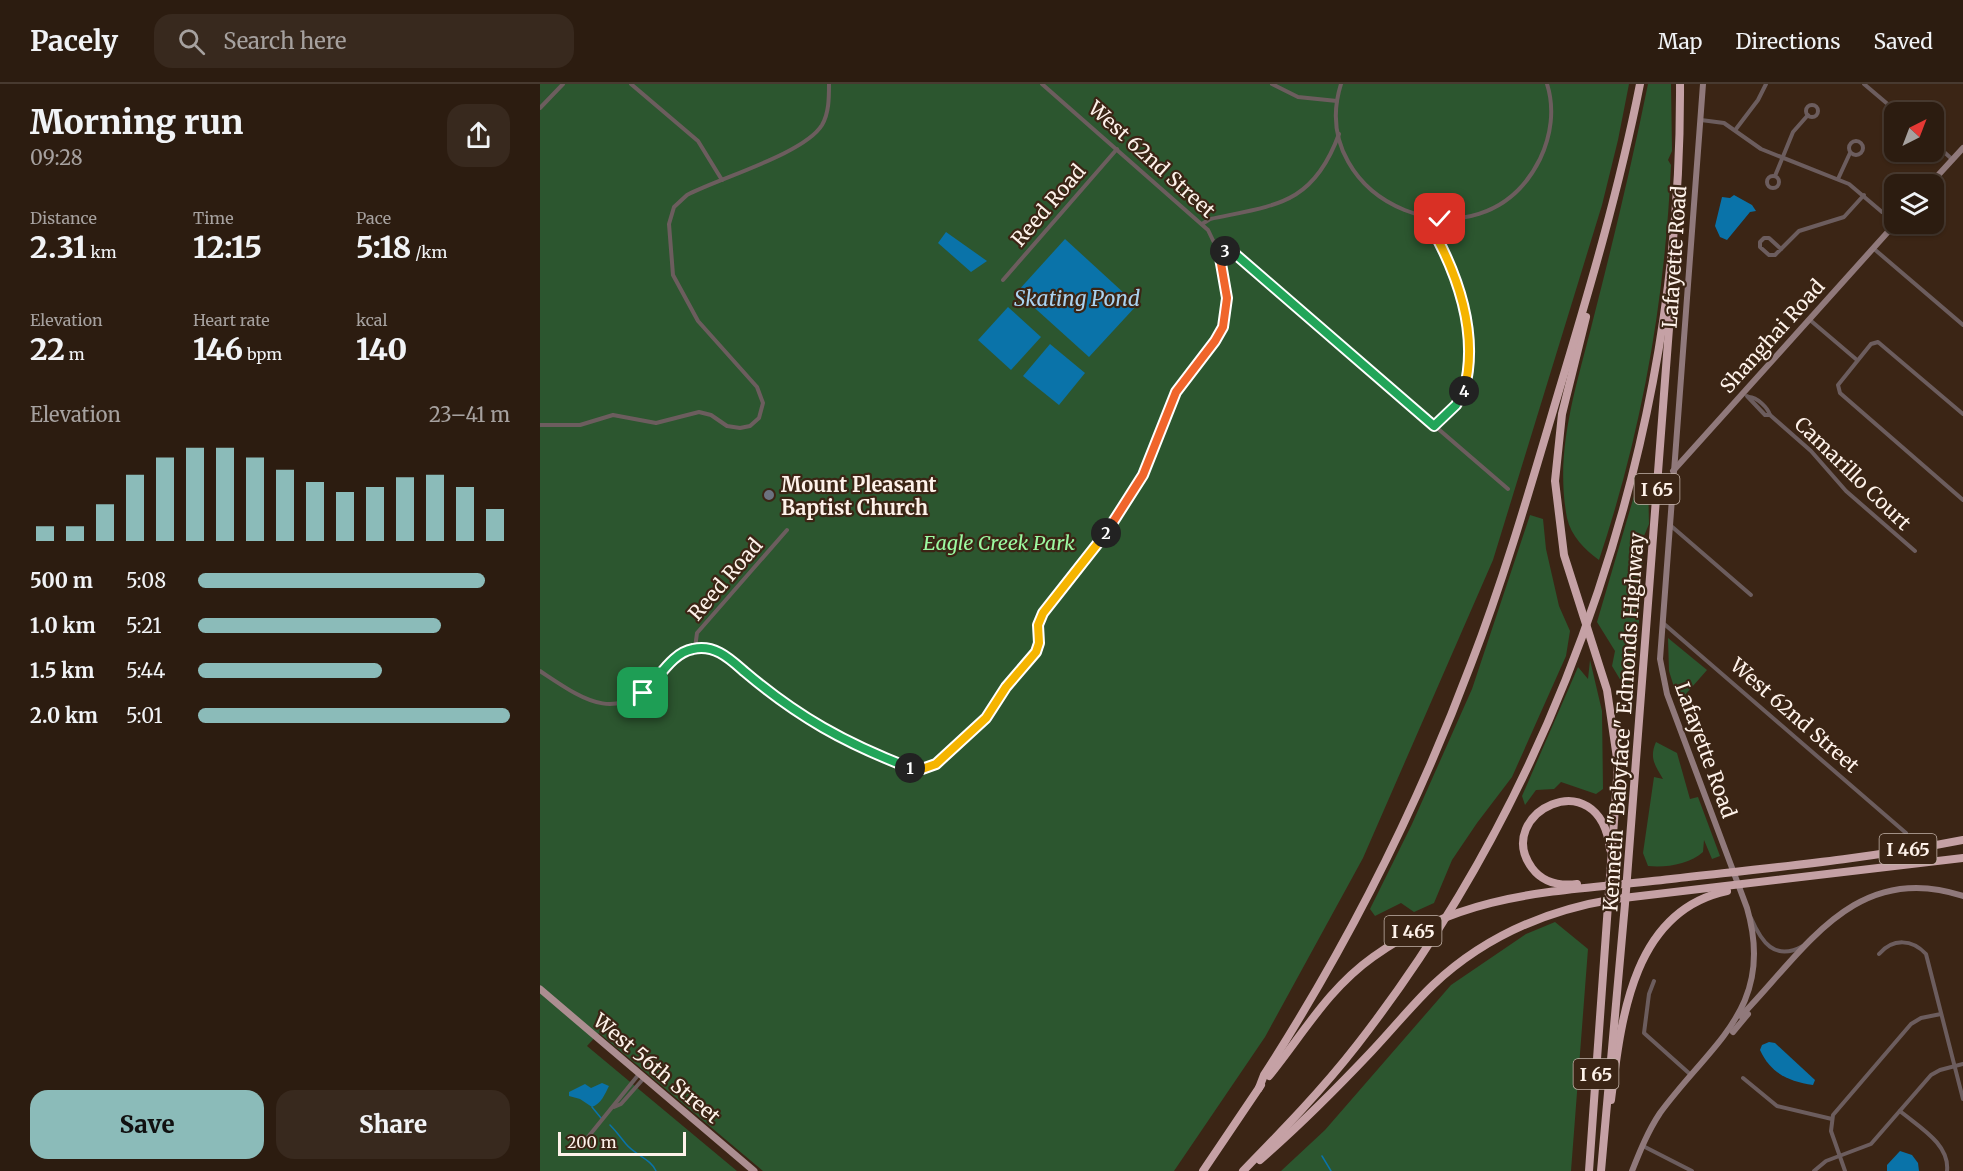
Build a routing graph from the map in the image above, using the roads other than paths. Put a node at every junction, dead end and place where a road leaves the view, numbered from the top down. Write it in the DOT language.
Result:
graph roads {
  1 [pos="563,84"];
  2 [pos="631,84"];
  3 [pos="830,84"];
  4 [pos="1042,84"];
  5 [pos="1272,84"];
  6 [pos="1341,84"];
  7 [pos="1547,84"];
  8 [pos="1640,84"];
  9 [pos="1680,84"];
  10 [pos="1703,84"];
  11 [pos="1766,84"];
  12 [pos="1864,84"];
  13 [pos="1337,101"];
  14 [pos="1885,102"];
  15 [pos="540,108"];
  16 [pos="1808,115"];
  17 [pos="1701,120"];
  18 [pos="1736,129"];
  19 [pos="1339,133"];
  20 [pos="1116,148"];
  21 [pos="1963,148"];
  22 [pos="1944,152"];
  23 [pos="1850,153"];
  24 [pos="1782,157"];
  25 [pos="1953,160"];
  26 [pos="1679,168"];
  27 [pos="1940,174"];
  28 [pos="1775,176"];
  29 [pos="1838,179"];
  30 [pos="722,180"];
  31 [pos="1864,195"];
  32 [pos="1882,212"];
  33 [pos="1426,218"];
  34 [pos="1202,224"];
  35 [pos="1886,234"];
  36 [pos="1873,248"];
  37 [pos="1781,249"];
  38 [pos="1219,252"];
  39 [pos="1595,275"];
  40 [pos="1003,280"];
  41 [pos="1809,319"];
  42 [pos="1963,325"];
  43 [pos="1857,360"];
  44 [pos="1746,395"];
  45 [pos="1963,414"];
  46 [pos="540,425"];
  47 [pos="1434,426"];
  48 [pos="1673,471"];
  49 [pos="1508,489"];
  50 [pos="1963,500"];
  51 [pos="1669,524"];
  52 [pos="787,530"];
  53 [pos="1916,551"];
  54 [pos="1751,595"];
  55 [pos="1662,622"];
  56 [pos="695,648"];
  57 [pos="540,671"];
  58 [pos="1906,833"];
  59 [pos="1963,840"];
  60 [pos="1963,858"];
  61 [pos="1612,868"];
  62 [pos="1728,872"];
  63 [pos="1760,883"];
  64 [pos="1963,897"];
  65 [pos="1747,908"];
  66 [pos="1806,944"];
  67 [pos="1879,954"];
  68 [pos="1654,981"];
  69 [pos="540,989"];
  70 [pos="1766,990"];
  71 [pos="1941,1014"];
  72 [pos="1733,1027"];
  73 [pos="1721,1041"];
  74 [pos="1963,1065"];
  75 [pos="1953,1067"];
  76 [pos="642,1076"];
  77 [pos="1692,1076"];
  78 [pos="1743,1078"];
  79 [pos="1259,1088"];
  80 [pos="1963,1099"];
  81 [pos="1900,1111"];
  82 [pos="1832,1119"];
  83 [pos="584,1142"];
  84 [pos="1642,1146"];
  85 [pos="1603,1155"];
  86 [pos="1839,1156"];
  87 [pos="754,1171"];
  88 [pos="1203,1171"];
  89 [pos="1243,1171"];
  90 [pos="1248,1171"];
  91 [pos="1589,1171"];
  92 [pos="1601,1171"];
  93 [pos="1632,1171"];
  94 [pos="1692,1171"];
  95 [pos="1814,1171"];
  96 [pos="1845,1171"];
  97 [pos="1947,1171"];
  1 -- 15 [label="street"];
  2 -- 30 [label="street"];
  3 -- 30 [label="street"];
  4 -- 20 [label="street, West 62nd Street"];
  5 -- 13 [label="street"];
  6 -- 13 [label="street"];
  7 -- 33 [label="street"];
  8 -- 39 [label="highway, I 65"];
  9 -- 26 [label="highway, I 65"];
  10 -- 17 [label="main road, Lafayette Road"];
  11 -- 18 [label="street"];
  12 -- 14 [label="street"];
  13 -- 19 [label="street"];
  16 -- 24 [label="street"];
  17 -- 18 [label="street"];
  17 -- 48 [label="main road, Lafayette Road"];
  18 -- 24 [label="street"];
  19 -- 33 [label="street"];
  19 -- 34 [label="street"];
  20 -- 34 [label="street, West 62nd Street"];
  20 -- 40 [label="street, Reed Road"];
  21 -- 25 [label="main road"];
  22 -- 25 [label="street"];
  23 -- 29 [label="street"];
  24 -- 28 [label="street"];
  24 -- 29 [label="street"];
  25 -- 27 [label="main road"];
  26 -- 85 [label="highway, Kenneth \"Babyface\" Edmonds Highway / I 65"];
  26 -- 89 [label="highway"];
  29 -- 31 [label="street"];
  30 -- 46 [label="street"];
  31 -- 32 [label="street"];
  31 -- 37 [label="street"];
  33 -- 47 [label="street"];
  34 -- 38 [label="street, West 62nd Street"];
  35 -- 36 [label="main road, Shanghai Road"];
  36 -- 41 [label="main road, Shanghai Road"];
  36 -- 42 [label="street"];
  37 -- 37 [label="street"];
  38 -- 47 [label="street"];
  38 -- 56 [label="street"];
  39 -- 61 [label="highway, Kenneth \"Babyface\" Edmonds Highway / I 65"];
  39 -- 79 [label="highway"];
  41 -- 43 [label="street"];
  41 -- 44 [label="main road, Shanghai Road"];
  43 -- 45 [label="street"];
  43 -- 50 [label="street"];
  44 -- 48 [label="main road, Shanghai Road"];
  44 -- 53 [label="street, Camarillo Court"];
  47 -- 49 [label="street"];
  48 -- 51 [label="main road, Lafayette Road"];
  51 -- 54 [label="street"];
  51 -- 55 [label="main road, Lafayette Road"];
  52 -- 56 [label="street, Reed Road"];
  55 -- 58 [label="street, West 62nd Street"];
  55 -- 65 [label="main road, Lafayette Road"];
  56 -- 57 [label="street, Reed Road"];
  59 -- 62 [label="highway, I 465"];
  60 -- 63 [label="highway, I 465"];
  61 -- 62 [label="highway"];
  61 -- 91 [label="highway, Kenneth \"Babyface\" Edmonds Highway / I 65"];
  62 -- 79 [label="highway, I 465"];
  63 -- 85 [label="highway"];
  63 -- 90 [label="highway, I 465"];
  64 -- 66 [label="main road"];
  65 -- 66 [label="street"];
  65 -- 72 [label="main road, Lafayette Road"];
  66 -- 70 [label="main road"];
  67 -- 71 [label="street"];
  68 -- 77 [label="street"];
  69 -- 76 [label="main road, West 56th Street"];
  70 -- 72 [label="main road"];
  70 -- 73 [label="main road"];
  71 -- 75 [label="street"];
  71 -- 82 [label="street"];
  72 -- 73 [label="main road, Lafayette Road"];
  73 -- 77 [label="main road, Lafayette Road"];
  74 -- 75 [label="street"];
  75 -- 80 [label="street"];
  75 -- 81 [label="street"];
  76 -- 83 [label="street"];
  76 -- 87 [label="main road, West 56th Street"];
  77 -- 84 [label="main road, Lafayette Road"];
  78 -- 82 [label="street"];
  79 -- 88 [label="highway, I 465"];
  81 -- 86 [label="street"];
  81 -- 97 [label="street"];
  82 -- 86 [label="street"];
  84 -- 93 [label="main road, Lafayette Road"];
  84 -- 94 [label="street"];
  85 -- 92 [label="highway, Kenneth \"Babyface\" Edmonds Highway / I 65"];
  86 -- 95 [label="street"];
  86 -- 96 [label="street"];
}
